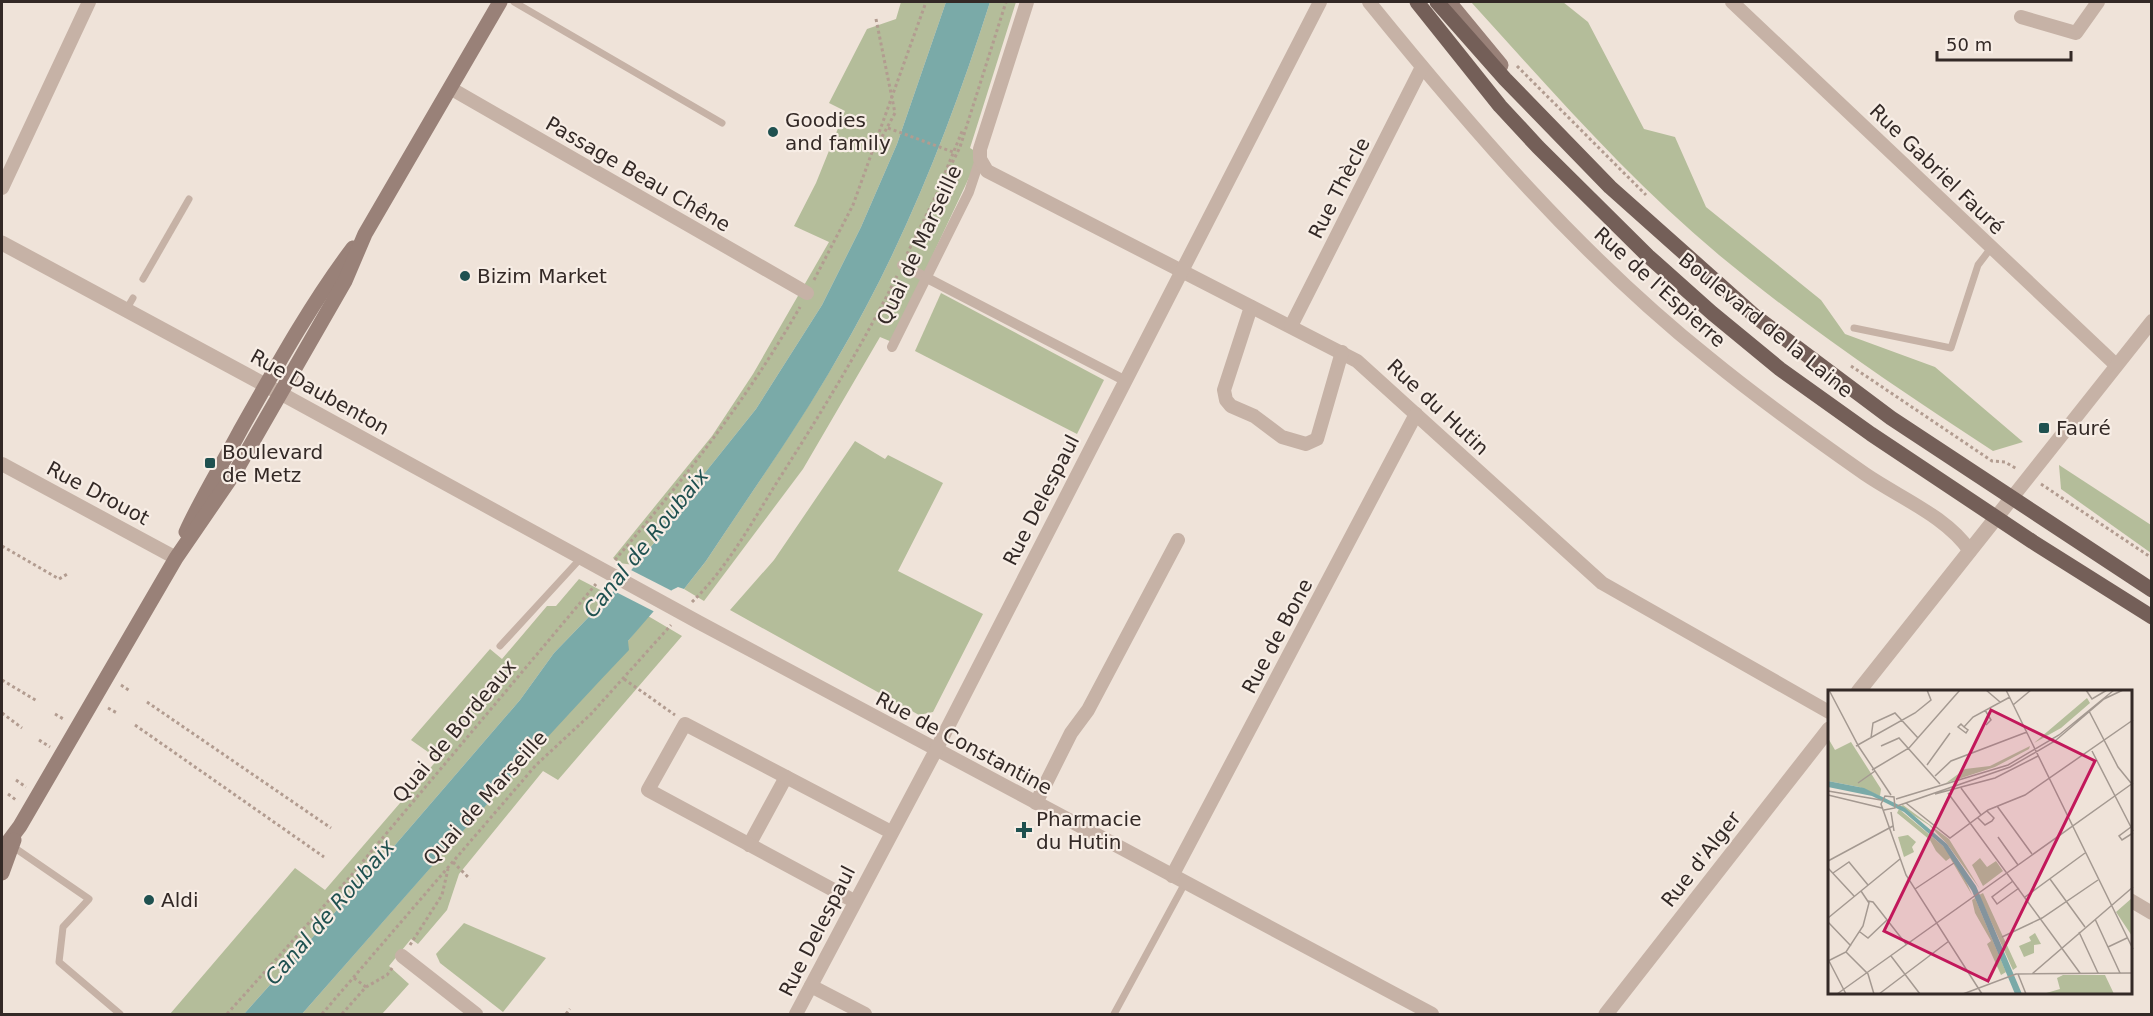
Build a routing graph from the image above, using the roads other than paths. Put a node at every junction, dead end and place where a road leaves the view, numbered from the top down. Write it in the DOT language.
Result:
graph roads {
  1 [pos="89,2"];
  2 [pos="500,2"];
  3 [pos="514,2"];
  4 [pos="1027,2"];
  5 [pos="1320,2"];
  6 [pos="1369,2"];
  7 [pos="1407,2"];
  8 [pos="1417,2"];
  9 [pos="1437,2"];
  10 [pos="1449,2"];
  11 [pos="1732,2"];
  12 [pos="2098,2"];
  13 [pos="2021,17"];
  14 [pos="1422,67"];
  15 [pos="450,88"];
  16 [pos="1530,103"];
  17 [pos="1500,106"];
  18 [pos="722,123"];
  19 [pos="980,159"];
  20 [pos="992,174"];
  21 [pos="2,188"];
  22 [pos="189,199"];
  23 [pos="364,234"];
  24 [pos="2,243"];
  25 [pos="1991,248"];
  26 [pos="903,265"];
  27 [pos="1181,270"];
  28 [pos="143,279"];
  29 [pos="926,279"];
  30 [pos="807,293"];
  31 [pos="1251,307"];
  32 [pos="2151,321"];
  33 [pos="1291,326"];
  34 [pos="1854,328"];
  35 [pos="892,347"];
  36 [pos="1341,352"];
  37 [pos="2116,365"];
  38 [pos="1124,380"];
  39 [pos="266,385"];
  40 [pos="280,393"];
  41 [pos="1416,414"];
  42 [pos="2,464"];
  43 [pos="2012,499"];
  44 [pos="1996,518"];
  45 [pos="1178,540"];
  46 [pos="1970,551"];
  47 [pos="176,558"];
  48 [pos="581,558"];
  49 [pos="612,575"];
  50 [pos="2151,590"];
  51 [pos="2151,616"];
  52 [pos="500,646"];
  53 [pos="1860,690"];
  54 [pos="1828,710"];
  55 [pos="1828,730"];
  56 [pos="936,750"];
  57 [pos="786,777"];
  58 [pos="1036,803"];
  59 [pos="891,832"];
  60 [pos="749,845"];
  61 [pos="7,848"];
  62 [pos="2,873"];
  63 [pos="1172,876"];
  64 [pos="1185,883"];
  65 [pos="854,901"];
  66 [pos="2132,901"];
  67 [pos="2151,913"];
  68 [pos="402,956"];
  69 [pos="811,986"];
  70 [pos="120,1014"];
  71 [pos="476,1014"];
  72 [pos="796,1014"];
  73 [pos="865,1014"];
  74 [pos="1114,1014"];
  75 [pos="1432,1014"];
  76 [pos="1606,1014"];
  1 -- 21 [label="street"];
  2 -- 15 [label="main road"];
  3 -- 18 [label="lane"];
  4 -- 19 [label="street, Quai de Marseille"];
  5 -- 27 [label="street, Rue Delespaul"];
  6 -- 14 [label="street, Rue de l'Espierre"];
  7 -- 17 [label="main road, Boulevard de la Laine"];
  8 -- 17 [label="main road"];
  9 -- 16 [label="main road"];
  10 -- 16 [label="main road, Boulevard de la Laine"];
  11 -- 25 [label="street, Rue Gabriel Fauré"];
  12 -- 13 [label="street"];
  14 -- 33 [label="street, Rue Thècle"];
  14 -- 46 [label="street, Rue de l'Espierre"];
  15 -- 23 [label="main road"];
  15 -- 30 [label="street, Passage Beau Chêne"];
  16 -- 43 [label="main road, Boulevard de la Laine"];
  17 -- 44 [label="main road, Boulevard de la Laine"];
  19 -- 20 [label="street, Quai de Marseille"];
  19 -- 29 [label="street, Quai de Marseille"];
  20 -- 27 [label="street, Rue du Hutin"];
  22 -- 28 [label="lane"];
  23 -- 39 [label="main road"];
  23 -- 40 [label="main road"];
  24 -- 39 [label="street, Rue Daubenton"];
  25 -- 34 [label="lane"];
  25 -- 37 [label="street, Rue Gabriel Fauré"];
  26 -- 29 [label="street"];
  27 -- 31 [label="street, Rue du Hutin"];
  27 -- 38 [label="street, Rue Delespaul"];
  29 -- 35 [label="street, Quai de Marseille"];
  29 -- 38 [label="street"];
  31 -- 33 [label="street, Rue du Hutin"];
  31 -- 36 [label="street"];
  32 -- 37 [label="street"];
  33 -- 36 [label="street, Rue du Hutin"];
  36 -- 41 [label="street, Rue du Hutin"];
  37 -- 43 [label="street"];
  38 -- 56 [label="street, Rue Delespaul"];
  39 -- 40 [label="street, Rue Daubenton"];
  39 -- 47 [label="main road"];
  40 -- 47 [label="main road"];
  40 -- 48 [label="street, Rue Daubenton"];
  41 -- 54 [label="street, Rue du Hutin"];
  41 -- 63 [label="street, Rue de Bone"];
  42 -- 47 [label="street, Rue Drouot"];
  43 -- 44 [label="street"];
  43 -- 50 [label="main road, Boulevard de la Laine"];
  44 -- 46 [label="street"];
  44 -- 51 [label="main road, Boulevard de la Laine"];
  45 -- 58 [label="street"];
  46 -- 53 [label="street"];
  47 -- 61 [label="main road"];
  48 -- 49 [label="street, Rue Daubenton"];
  48 -- 52 [label="lane"];
  49 -- 56 [label="street, Rue de Constantine"];
  55 -- 76 [label="street, Rue d'Alger"];
  56 -- 58 [label="street, Rue de Constantine"];
  56 -- 59 [label="street, Rue Delespaul"];
  57 -- 59 [label="street"];
  57 -- 60 [label="street"];
  57 -- 60 [label="street"];
  58 -- 63 [label="street, Rue de Constantine"];
  59 -- 65 [label="street, Rue Delespaul"];
  60 -- 65 [label="street"];
  61 -- 62 [label="main road"];
  61 -- 70 [label="lane"];
  63 -- 64 [label="street, Rue de Constantine"];
  64 -- 74 [label="lane"];
  64 -- 75 [label="street, Rue de Constantine"];
  65 -- 69 [label="street, Rue Delespaul"];
  66 -- 67 [label="street"];
  68 -- 71 [label="street"];
  69 -- 72 [label="street, Rue Delespaul"];
  69 -- 73 [label="street"];
}
